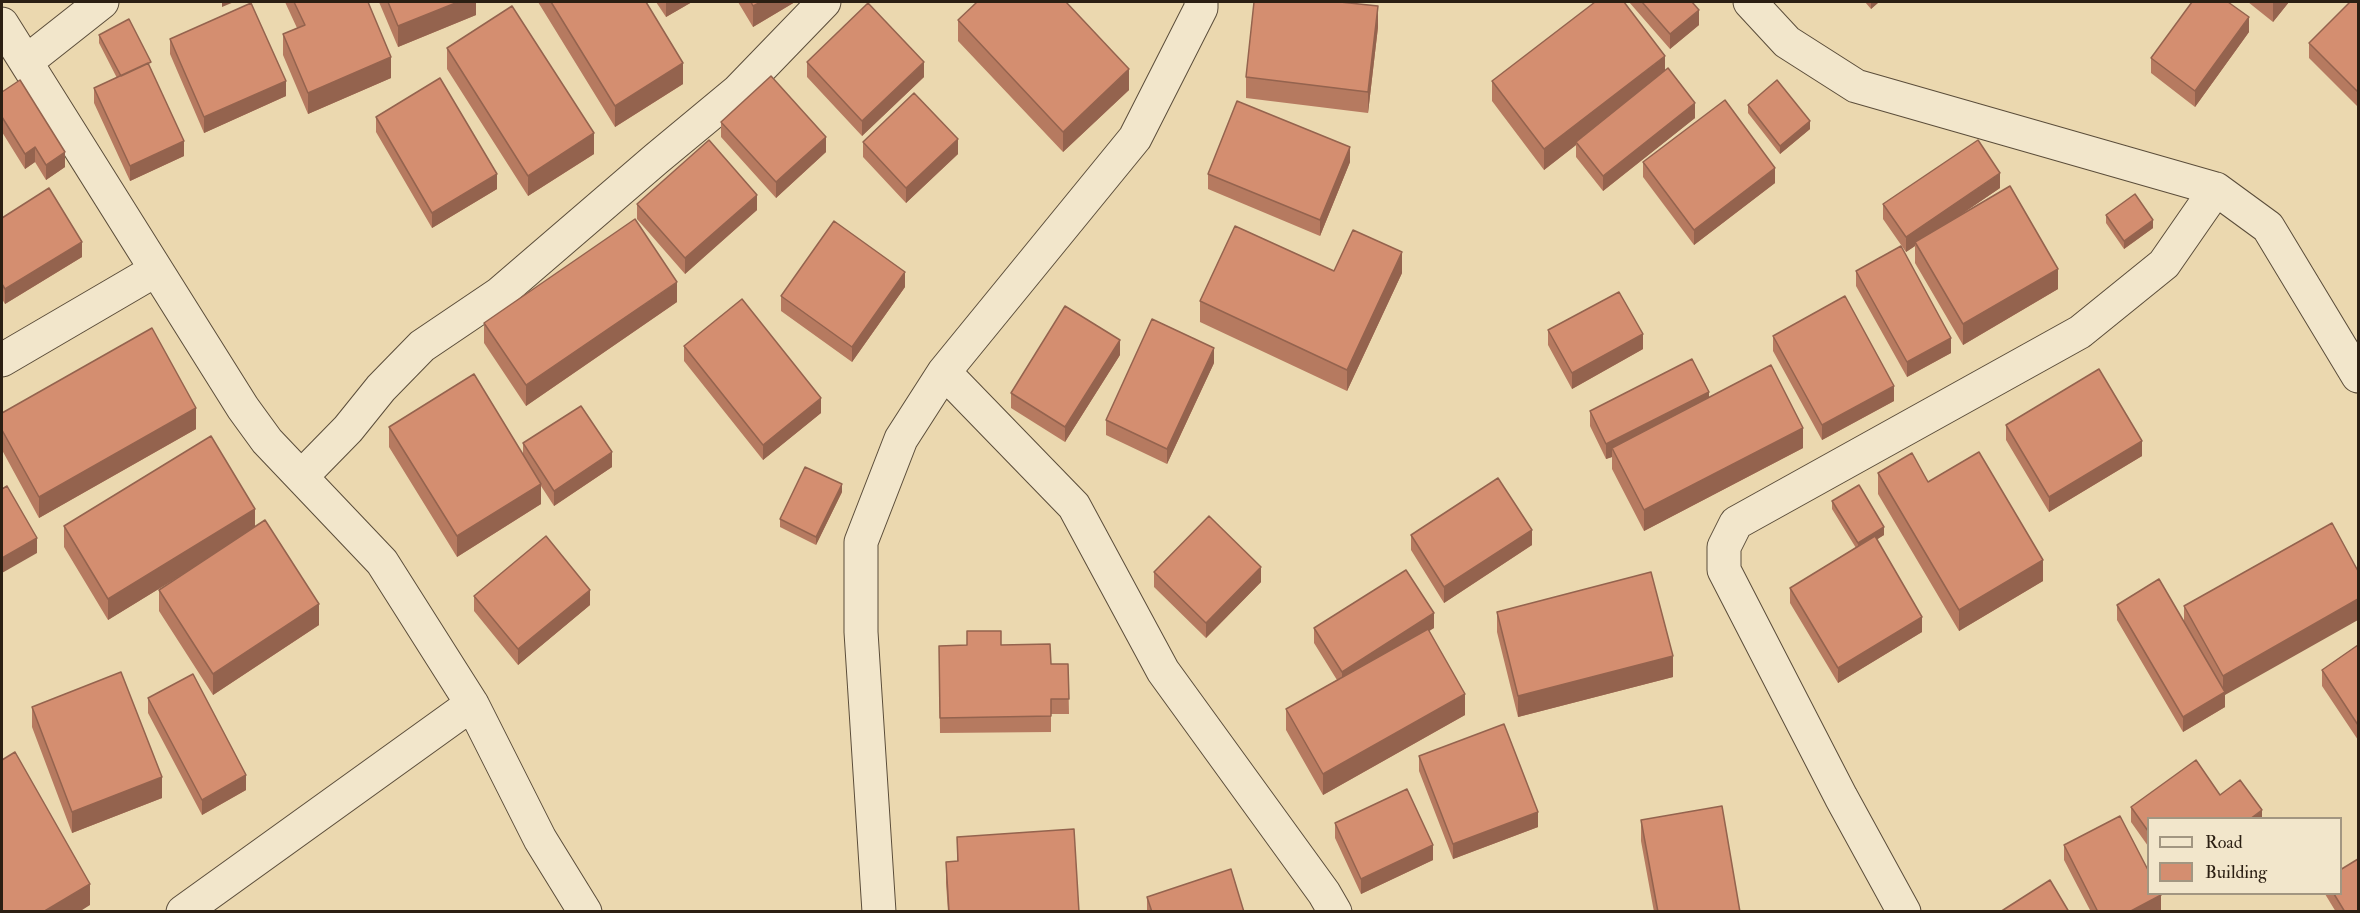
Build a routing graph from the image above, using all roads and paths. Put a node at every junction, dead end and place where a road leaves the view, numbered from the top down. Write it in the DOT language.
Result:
graph roads {
  1 [pos="102,2"];
  2 [pos="824,2"];
  3 [pos="1202,2"];
  4 [pos="1750,2"];
  5 [pos="2,24"];
  6 [pos="27,62"];
  7 [pos="2216,189"];
  8 [pos="156,270"];
  9 [pos="2,360"];
  10 [pos="944,372"];
  11 [pos="2358,376"];
  12 [pos="302,476"];
  13 [pos="472,704"];
  14 [pos="183,912"];
  15 [pos="585,912"];
  16 [pos="879,912"];
  17 [pos="1335,912"];
  18 [pos="1904,912"];
  1 -- 6 [label="street"];
  2 -- 12 [label="street"];
  3 -- 10 [label="street"];
  4 -- 7 [label="street"];
  5 -- 6 [label="street"];
  6 -- 8 [label="street"];
  7 -- 11 [label="street"];
  7 -- 18 [label="street"];
  8 -- 9 [label="street"];
  8 -- 12 [label="street"];
  10 -- 16 [label="street"];
  10 -- 17 [label="street"];
  12 -- 13 [label="street"];
  13 -- 14 [label="street"];
  13 -- 15 [label="street"];
}
